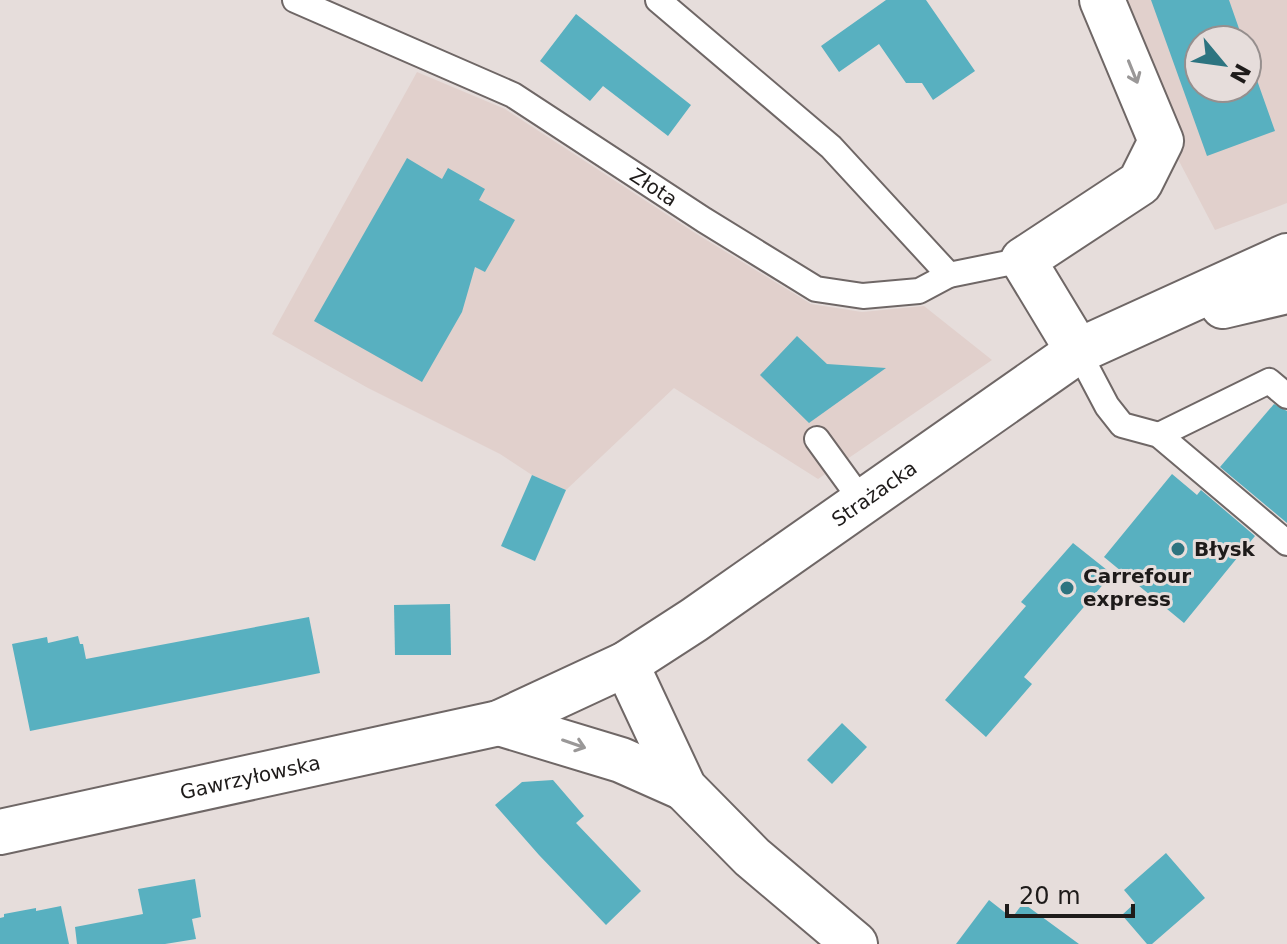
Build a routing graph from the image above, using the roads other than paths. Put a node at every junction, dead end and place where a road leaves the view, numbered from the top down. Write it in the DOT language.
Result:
graph roads {
  1 [pos="295,0"];
  2 [pos="658,0"];
  3 [pos="1102,0"];
  4 [pos="1287,256"];
  5 [pos="1023,260"];
  6 [pos="949,275"];
  7 [pos="1287,291"];
  8 [pos="1127,328"];
  9 [pos="1078,351"];
  10 [pos="1287,396"];
  11 [pos="1159,435"];
  12 [pos="817,439"];
  13 [pos="862,501"];
  14 [pos="1287,543"];
  15 [pos="626,664"];
  16 [pos="499,723"];
  17 [pos="684,788"];
  18 [pos="0,832"];
  19 [pos="855,944"];
  1 -- 6 [label="lane, Złota"];
  2 -- 6 [label="lane"];
  3 -- 5 [label="street, one-way"];
  4 -- 8 [label="street, Strażacka"];
  5 -- 6 [label="lane, Złota"];
  5 -- 9 [label="street"];
  7 -- 8 [label="street, Strażacka"];
  8 -- 9 [label="street, Strażacka"];
  9 -- 11 [label="lane"];
  9 -- 13 [label="street, Strażacka"];
  10 -- 11 [label="lane"];
  11 -- 14 [label="lane"];
  12 -- 13 [label="lane"];
  13 -- 15 [label="street, Strażacka"];
  15 -- 16 [label="street, Gawrzyłowska"];
  15 -- 17 [label="street, Gawrzyłowska"];
  16 -- 17 [label="street, Gawrzyłowska, one-way"];
  16 -- 18 [label="street, Gawrzyłowska"];
  17 -- 19 [label="street, Gawrzyłowska"];
}
